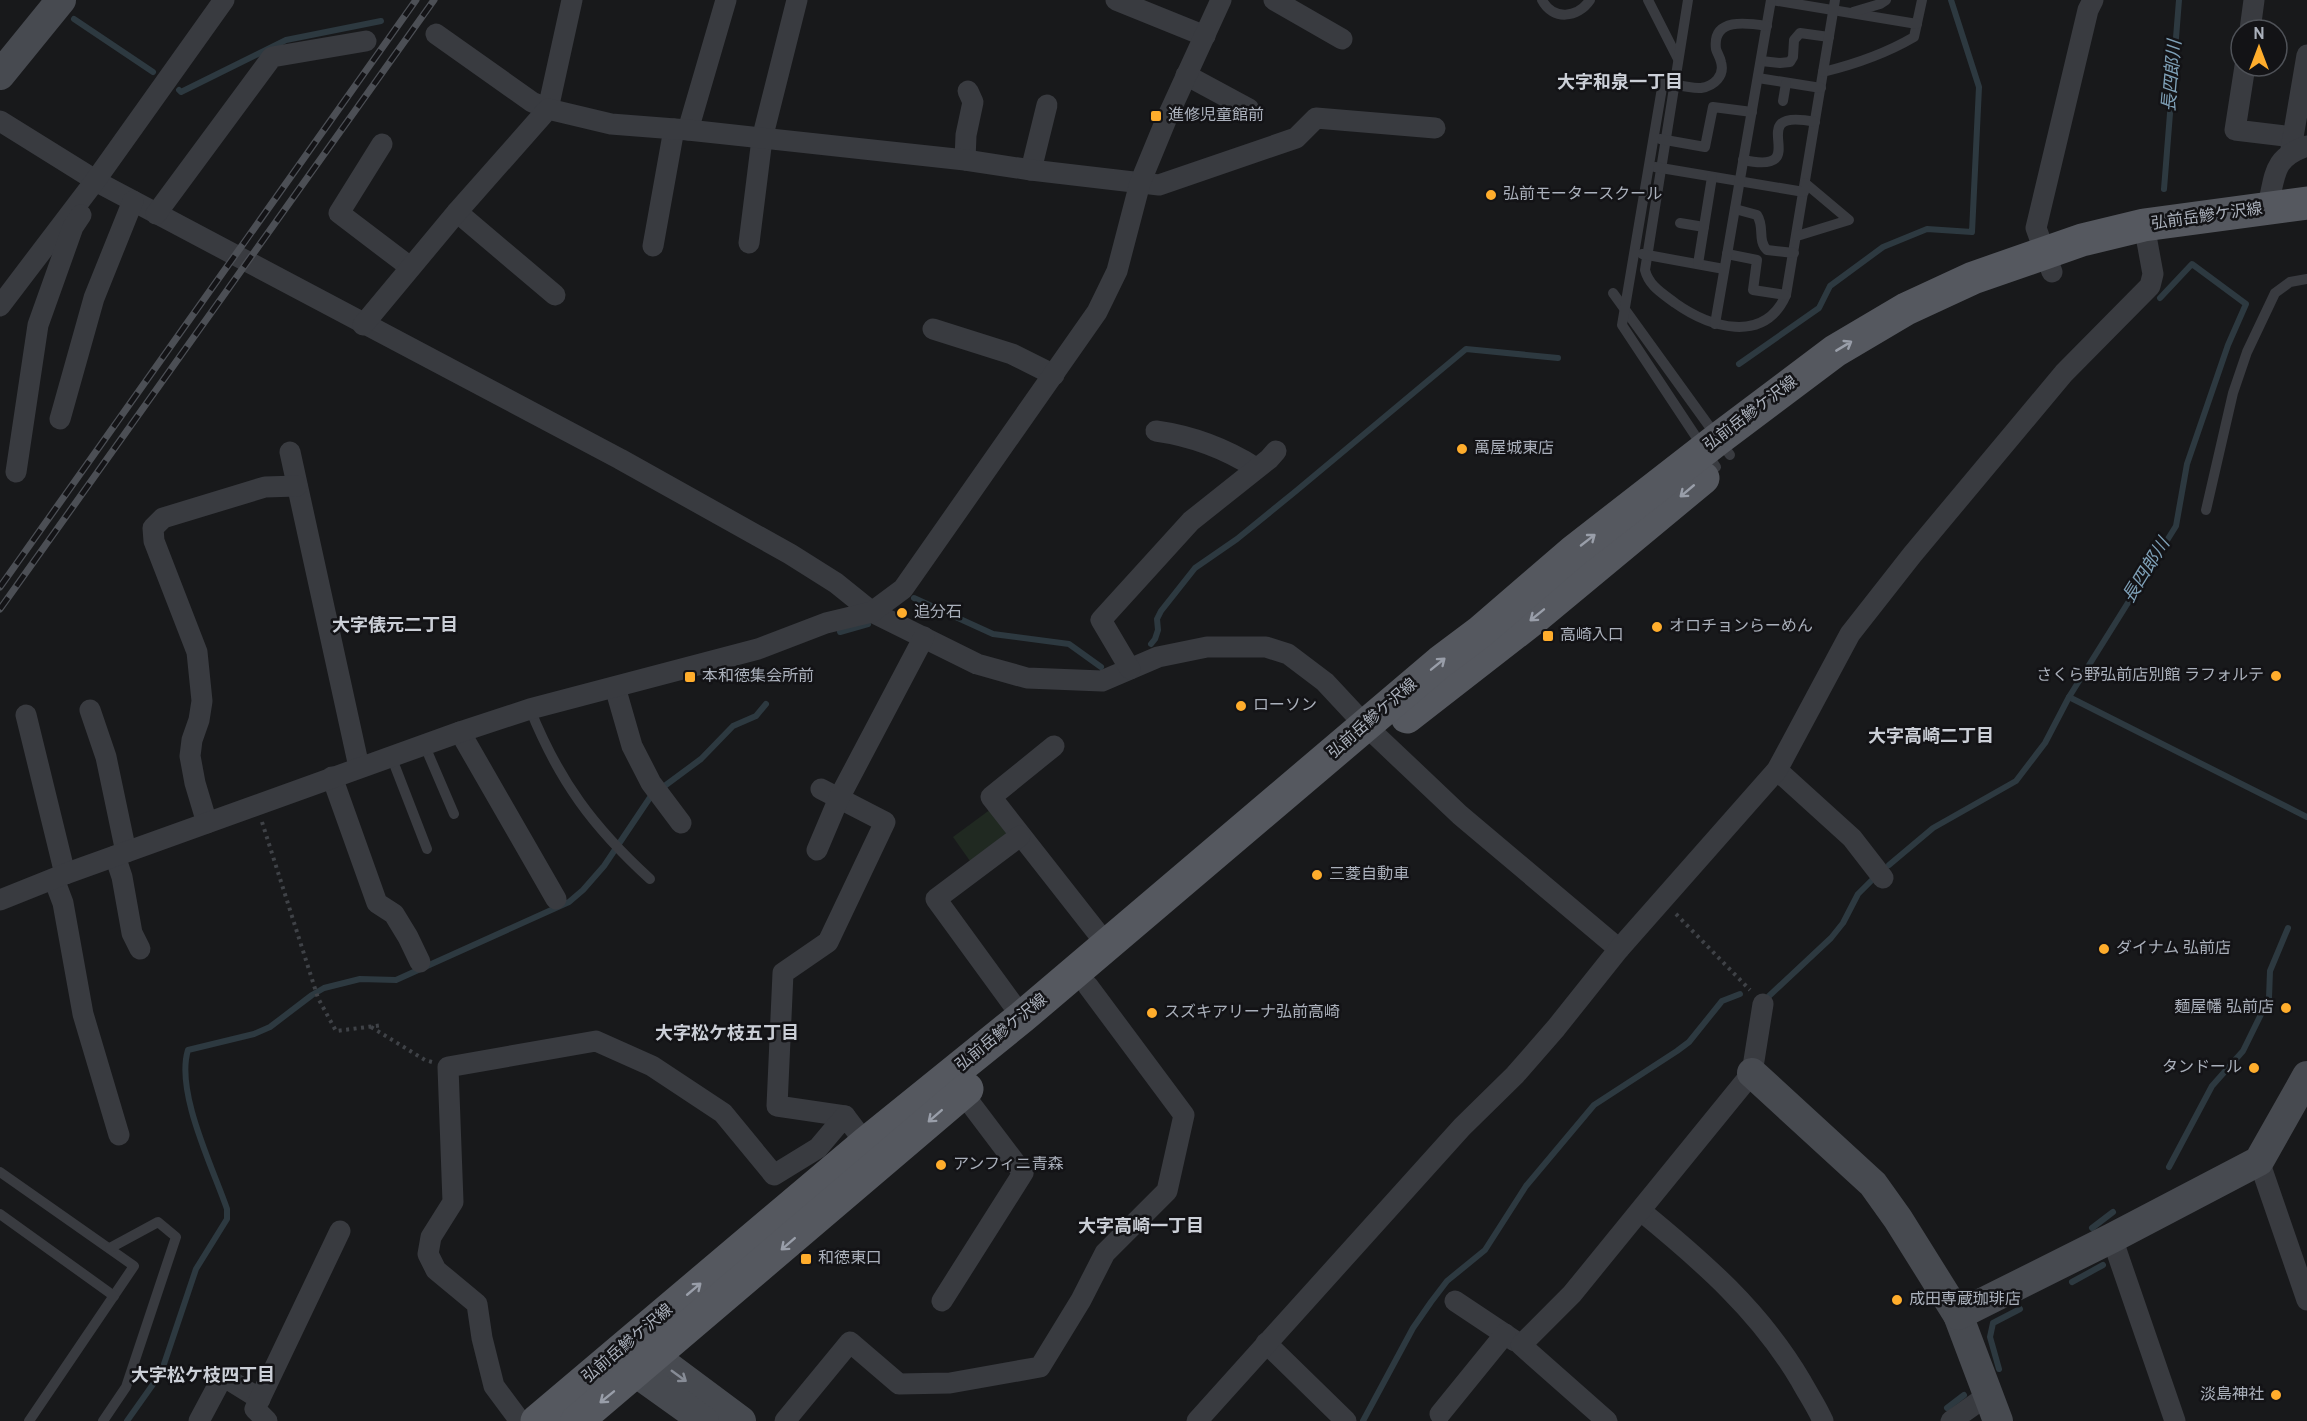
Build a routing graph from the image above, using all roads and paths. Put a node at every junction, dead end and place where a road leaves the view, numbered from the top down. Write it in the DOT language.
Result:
graph roads {
  1 [pos="61,0"];
  2 [pos="224,0"];
  3 [pos="726,0"];
  4 [pos="797,0"];
  5 [pos="1116,0"];
  6 [pos="1221,0"];
  7 [pos="1275,0"];
  8 [pos="1542,0"];
  9 [pos="1590,0"];
  10 [pos="1648,0"];
  11 [pos="1688,0"];
  12 [pos="1772,0"];
  13 [pos="1886,0"];
  14 [pos="1922,0"];
  15 [pos="2093,0"];
  16 [pos="2254,0"];
  17 [pos="567,1"];
  18 [pos="1834,5"];
  19 [pos="1850,13"];
  20 [pos="2252,18"];
  21 [pos="1917,24"];
  22 [pos="1767,26"];
  23 [pos="436,34"];
  24 [pos="1204,36"];
  25 [pos="1829,37"];
  26 [pos="1342,39"];
  27 [pos="366,41"];
  28 [pos="2307,55"];
  29 [pos="1678,59"];
  30 [pos="1761,61"];
  31 [pos="1823,72"];
  32 [pos="0,75"];
  33 [pos="1186,75"];
  34 [pos="1758,78"];
  35 [pos="2243,78"];
  36 [pos="1786,83"];
  37 [pos="1675,84"];
  38 [pos="1821,88"];
  39 [pos="968,91"];
  40 [pos="1783,101"];
  41 [pos="1047,105"];
  42 [pos="548,109"];
  43 [pos="1249,109"];
  44 [pos="1752,112"];
  45 [pos="0,122"];
  46 [pos="1815,122"];
  47 [pos="1435,128"];
  48 [pos="681,129"];
  49 [pos="762,139"];
  50 [pos="1660,139"];
  51 [pos="382,144"];
  52 [pos="2297,145"];
  53 [pos="965,160"];
  54 [pos="1743,160"];
  55 [pos="1655,167"];
  56 [pos="1031,170"];
  57 [pos="1712,177"];
  58 [pos="1740,182"];
  59 [pos="99,183"];
  60 [pos="1140,183"];
  61 [pos="1804,188"];
  62 [pos="133,201"];
  63 [pos="2307,203"];
  64 [pos="1735,209"];
  65 [pos="2267,209"];
  66 [pos="457,212"];
  67 [pos="156,214"];
  68 [pos="1680,223"];
  69 [pos="2307,225"];
  70 [pos="1704,227"];
  71 [pos="1797,236"];
  72 [pos="2147,236"];
  73 [pos="749,243"];
  74 [pos="653,246"];
  75 [pos="1634,252"];
  76 [pos="1794,253"];
  77 [pos="1727,254"];
  78 [pos="1646,255"];
  79 [pos="2048,262"];
  80 [pos="1698,264"];
  81 [pos="410,267"];
  82 [pos="1724,269"];
  83 [pos="2307,279"];
  84 [pos="1613,293"];
  85 [pos="555,295"];
  86 [pos="1786,295"];
  87 [pos="0,306"];
  88 [pos="1625,309"];
  89 [pos="363,324"];
  90 [pos="1715,324"];
  91 [pos="933,329"];
  92 [pos="1053,375"];
  93 [pos="60,419"];
  94 [pos="1156,431"];
  95 [pos="1276,451"];
  96 [pos="290,452"];
  97 [pos="1717,452"];
  98 [pos="1256,468"];
  99 [pos="16,472"];
  100 [pos="297,486"];
  101 [pos="2206,510"];
  102 [pos="872,612"];
  103 [pos="924,637"];
  104 [pos="1130,669"];
  105 [pos="615,687"];
  106 [pos="530,709"];
  107 [pos="90,710"];
  108 [pos="26,715"];
  109 [pos="459,732"];
  110 [pos="1373,732"];
  111 [pos="424,744"];
  112 [pos="1054,746"];
  113 [pos="391,756"];
  114 [pos="359,767"];
  115 [pos="1777,770"];
  116 [pos="332,777"];
  117 [pos="830,794"];
  118 [pos="257,804"];
  119 [pos="454,814"];
  120 [pos="207,823"];
  121 [pos="681,823"];
  122 [pos="1020,836"];
  123 [pos="427,849"];
  124 [pos="817,850"];
  125 [pos="120,854"];
  126 [pos="60,877"];
  127 [pos="1883,878"];
  128 [pos="650,879"];
  129 [pos="556,899"];
  130 [pos="0,900"];
  131 [pos="1663,900"];
  132 [pos="1107,945"];
  133 [pos="140,949"];
  134 [pos="1619,949"];
  135 [pos="420,962"];
  136 [pos="1088,986"];
  137 [pos="1763,1004"];
  138 [pos="1022,1017"];
  139 [pos="383,1025"];
  140 [pos="370,1027"];
  141 [pos="448,1066"];
  142 [pos="1752,1073"];
  143 [pos="2307,1076"];
  144 [pos="956,1084"];
  145 [pos="845,1116"];
  146 [pos="118,1135"];
  147 [pos="873,1153"];
  148 [pos="2259,1161"];
  149 [pos="0,1172"];
  150 [pos="1641,1211"];
  151 [pos="0,1214"];
  152 [pos="340,1231"];
  153 [pos="2112,1238"];
  154 [pos="110,1248"];
  155 [pos="2301,1264"];
  156 [pos="114,1296"];
  157 [pos="2307,1300"];
  158 [pos="942,1301"];
  159 [pos="1455,1301"];
  160 [pos="1958,1315"];
  161 [pos="1513,1339"];
  162 [pos="1266,1343"];
  163 [pos="634,1357"];
  164 [pos="260,1399"];
  165 [pos="1993,1408"];
  166 [pos="1440,1414"];
  167 [pos="29,1421"];
  168 [pos="103,1421"];
  169 [pos="199,1421"];
  170 [pos="267,1421"];
  171 [pos="520,1421"];
  172 [pos="537,1421"];
  173 [pos="577,1421"];
  174 [pos="704,1421"];
  175 [pos="741,1421"];
  176 [pos="785,1421"];
  177 [pos="1197,1421"];
  178 [pos="1346,1421"];
  179 [pos="1607,1421"];
  180 [pos="1822,1421"];
  181 [pos="1951,1421"];
  182 [pos="2175,1421"];
  1 -- 32 [label="street"];
  2 -- 59 [label="street"];
  3 -- 48 [label="street"];
  4 -- 49 [label="street"];
  5 -- 24 [label="street"];
  6 -- 24 [label="street"];
  7 -- 26 [label="street"];
  8 -- 9 [label="lane"];
  10 -- 29 [label="lane"];
  11 -- 29 [label="lane"];
  12 -- 18 [label="lane"];
  12 -- 22 [label="lane"];
  13 -- 19 [label="lane"];
  14 -- 21 [label="lane"];
  15 -- 79 [label="street"];
  16 -- 20 [label="street"];
  17 -- 42 [label="street"];
  18 -- 19 [label="lane"];
  18 -- 25 [label="lane"];
  19 -- 21 [label="lane"];
  21 -- 31 [label="lane"];
  22 -- 30 [label="lane"];
  22 -- 37 [label="lane"];
  23 -- 42 [label="street"];
  24 -- 33 [label="street"];
  25 -- 30 [label="lane"];
  25 -- 31 [label="lane"];
  27 -- 67 [label="street"];
  28 -- 52 [label="street"];
  29 -- 37 [label="lane"];
  30 -- 34 [label="lane"];
  31 -- 38 [label="lane"];
  33 -- 43 [label="street"];
  33 -- 60 [label="street"];
  34 -- 36 [label="lane"];
  34 -- 44 [label="lane"];
  35 -- 52 [label="street"];
  36 -- 38 [label="lane"];
  36 -- 40 [label="lane"];
  37 -- 50 [label="lane"];
  38 -- 46 [label="lane"];
  39 -- 53 [label="street"];
  41 -- 56 [label="street"];
  42 -- 48 [label="street"];
  42 -- 66 [label="street"];
  44 -- 50 [label="lane"];
  44 -- 54 [label="lane"];
  45 -- 59 [label="street"];
  46 -- 54 [label="lane"];
  46 -- 61 [label="lane"];
  47 -- 60 [label="street"];
  48 -- 49 [label="street"];
  48 -- 74 [label="street"];
  49 -- 53 [label="street"];
  49 -- 73 [label="street"];
  50 -- 55 [label="lane"];
  51 -- 81 [label="street"];
  52 -- 65 [label="street"];
  53 -- 56 [label="street"];
  54 -- 58 [label="lane"];
  55 -- 57 [label="lane"];
  55 -- 75 [label="lane"];
  55 -- 78 [label="lane"];
  56 -- 60 [label="street"];
  57 -- 58 [label="lane"];
  57 -- 70 [label="lane"];
  58 -- 61 [label="lane"];
  58 -- 64 [label="lane"];
  59 -- 62 [label="street"];
  59 -- 87 [label="street"];
  59 -- 99 [label="street"];
  60 -- 92 [label="street"];
  61 -- 71 [label="lane"];
  61 -- 71 [label="lane"];
  62 -- 67 [label="street"];
  62 -- 93 [label="street"];
  63 -- 65 [label="main road, 弘前岳鰺ケ沢線"];
  64 -- 76 [label="lane"];
  64 -- 77 [label="lane"];
  65 -- 72 [label="main road, 弘前岳鰺ケ沢線"];
  66 -- 81 [label="street"];
  66 -- 85 [label="street"];
  67 -- 89 [label="street"];
  68 -- 70 [label="lane"];
  69 -- 72 [label="main road"];
  70 -- 80 [label="lane"];
  71 -- 76 [label="lane"];
  72 -- 79 [label="main road, 弘前岳鰺ケ沢線"];
  72 -- 115 [label="street"];
  75 -- 78 [label="lane"];
  75 -- 88 [label="lane"];
  76 -- 86 [label="lane"];
  77 -- 82 [label="lane"];
  77 -- 86 [label="lane"];
  78 -- 80 [label="lane"];
  78 -- 90 [label="lane"];
  79 -- 97 [label="main road, 弘前岳鰺ケ沢線"];
  80 -- 82 [label="lane"];
  81 -- 89 [label="street"];
  82 -- 90 [label="lane"];
  83 -- 101 [label="lane"];
  84 -- 88 [label="lane"];
  86 -- 90 [label="lane"];
  88 -- 97 [label="lane"];
  88 -- 97 [label="lane"];
  89 -- 102 [label="street"];
  91 -- 92 [label="street"];
  92 -- 102 [label="street"];
  94 -- 98 [label="street"];
  95 -- 98 [label="street"];
  96 -- 100 [label="street"];
  97 -- 110 [label="main road, 弘前岳鰺ケ沢線"];
  98 -- 104 [label="street"];
  100 -- 114 [label="street"];
  100 -- 120 [label="street"];
  102 -- 103 [label="street"];
  102 -- 105 [label="street"];
  103 -- 104 [label="street"];
  103 -- 117 [label="street"];
  104 -- 110 [label="street"];
  105 -- 106 [label="street"];
  105 -- 121 [label="street"];
  106 -- 109 [label="street"];
  106 -- 128 [label="lane"];
  107 -- 125 [label="street"];
  108 -- 126 [label="street"];
  109 -- 111 [label="street"];
  109 -- 129 [label="street"];
  110 -- 132 [label="main road, 弘前岳鰺ケ沢線"];
  110 -- 134 [label="street"];
  110 -- 136 [label="main road"];
  111 -- 113 [label="street"];
  111 -- 119 [label="lane"];
  112 -- 122 [label="street"];
  113 -- 114 [label="street"];
  113 -- 123 [label="lane"];
  114 -- 116 [label="street"];
  115 -- 127 [label="street"];
  115 -- 131 [label="street"];
  116 -- 118 [label="street"];
  116 -- 135 [label="street"];
  117 -- 124 [label="street"];
  117 -- 145 [label="street"];
  118 -- 120 [label="street"];
  118 -- 140 [label="path"];
  120 -- 125 [label="street"];
  122 -- 132 [label="street"];
  122 -- 138 [label="street"];
  125 -- 126 [label="street"];
  125 -- 133 [label="street"];
  126 -- 130 [label="street"];
  126 -- 146 [label="street"];
  131 -- 134 [label="street"];
  131 -- 137 [label="path"];
  132 -- 138 [label="main road, 弘前岳鰺ケ沢線"];
  134 -- 162 [label="street"];
  136 -- 144 [label="main road"];
  136 -- 176 [label="street"];
  137 -- 142 [label="street"];
  138 -- 144 [label="main road, 弘前岳鰺ケ沢線"];
  139 -- 140 [label="path"];
  140 -- 141 [label="path"];
  141 -- 145 [label="street"];
  141 -- 171 [label="street"];
  142 -- 150 [label="street"];
  142 -- 160 [label="street"];
  143 -- 148 [label="street"];
  144 -- 147 [label="main road, 弘前岳鰺ケ沢線"];
  144 -- 158 [label="street"];
  145 -- 147 [label="street"];
  147 -- 163 [label="main road, 弘前岳鰺ケ沢線"];
  148 -- 153 [label="street"];
  148 -- 155 [label="street"];
  149 -- 154 [label="lane"];
  150 -- 161 [label="street"];
  150 -- 180 [label="street"];
  151 -- 156 [label="lane"];
  152 -- 164 [label="street"];
  153 -- 160 [label="street"];
  153 -- 182 [label="street"];
  154 -- 156 [label="lane"];
  154 -- 168 [label="lane"];
  155 -- 157 [label="street"];
  156 -- 167 [label="lane"];
  159 -- 161 [label="street"];
  160 -- 165 [label="street"];
  161 -- 166 [label="street"];
  161 -- 179 [label="street"];
  162 -- 177 [label="street"];
  162 -- 178 [label="street"];
  163 -- 172 [label="main road, 弘前岳鰺ケ沢線"];
  163 -- 173 [label="main road, one-way"];
  163 -- 174 [label="street"];
  163 -- 175 [label="street, one-way"];
  164 -- 169 [label="street"];
  164 -- 170 [label="street"];
  165 -- 181 [label="street"];
}
